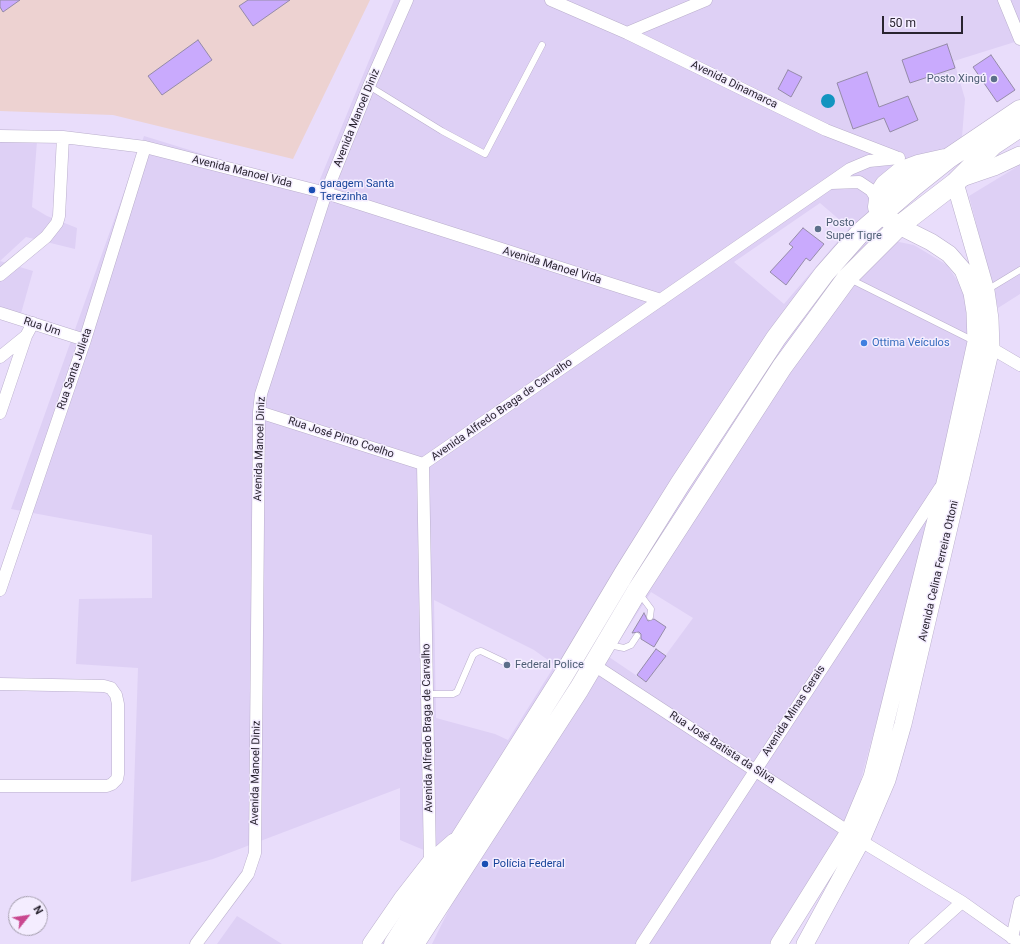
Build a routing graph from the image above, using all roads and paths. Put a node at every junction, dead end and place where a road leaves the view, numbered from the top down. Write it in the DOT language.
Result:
graph roads {
  1 [pos="407,0"];
  2 [pos="551,0"];
  3 [pos="706,0"];
  4 [pos="1004,0"];
  5 [pos="626,33"];
  6 [pos="1020,39"];
  7 [pos="542,45"];
  8 [pos="369,86"];
  9 [pos="1020,110"];
  10 [pos="1020,127"];
  11 [pos="0,136"];
  12 [pos="63,138"];
  13 [pos="145,147"];
  14 [pos="1020,155"];
  15 [pos="899,158"];
  16 [pos="949,158"];
  17 [pos="918,165"];
  18 [pos="957,181"];
  19 [pos="830,183"];
  20 [pos="326,193"];
  21 [pos="880,207"];
  22 [pos="898,226"];
  23 [pos="1020,270"];
  24 [pos="0,275"];
  25 [pos="847,278"];
  26 [pos="986,291"];
  27 [pos="661,300"];
  28 [pos="0,313"];
  29 [pos="33,323"];
  30 [pos="26,336"];
  31 [pos="85,340"];
  32 [pos="983,345"];
  33 [pos="0,357"];
  34 [pos="1020,365"];
  35 [pos="260,412"];
  36 [pos="0,413"];
  37 [pos="423,464"];
  38 [pos="946,479"];
  39 [pos="0,590"];
  40 [pos="637,591"];
  41 [pos="650,617"];
  42 [pos="637,636"];
  43 [pos="606,644"];
  44 [pos="504,662"];
  45 [pos="594,665"];
  46 [pos="0,684"];
  47 [pos="427,694"];
  48 [pos="755,770"];
  49 [pos="0,786"];
  50 [pos="463,834"];
  51 [pos="855,836"];
  52 [pos="430,863"];
  53 [pos="962,902"];
  54 [pos="1020,902"];
  55 [pos="434,915"];
  56 [pos="1016,940"];
  57 [pos="196,944"];
  58 [pos="371,944"];
  59 [pos="394,944"];
  60 [pos="414,944"];
  61 [pos="422,944"];
  62 [pos="642,944"];
  63 [pos="779,944"];
  64 [pos="806,944"];
  65 [pos="915,944"];
  1 -- 8 [label="street, Avenida Manoel Diniz"];
  2 -- 5 [label="street, Avenida Dinamarca"];
  3 -- 5 [label="street"];
  4 -- 6 [label="street"];
  5 -- 15 [label="street, Avenida Dinamarca"];
  7 -- 8 [label="lane"];
  8 -- 20 [label="street, Avenida Manoel Diniz"];
  9 -- 16 [label="highway"];
  10 -- 18 [label="highway"];
  11 -- 12 [label="street, Avenida Manoel Vida"];
  12 -- 13 [label="street, Avenida Manoel Vida"];
  12 -- 24 [label="street"];
  13 -- 20 [label="street, Avenida Manoel Vida"];
  13 -- 31 [label="street, Rua Santa Julieta"];
  14 -- 18 [label="main road"];
  15 -- 17 [label="street, Avenida Dinamarca"];
  15 -- 19 [label="street, Avenida Alfredo Braga de Carvalho"];
  16 -- 17 [label="highway"];
  16 -- 21 [label="highway"];
  17 -- 21 [label="highway"];
  18 -- 22 [label="highway"];
  18 -- 26 [label="main road, Avenida Celina Ferreira Ottoni"];
  19 -- 21 [label="street"];
  19 -- 27 [label="street, Avenida Alfredo Braga de Carvalho"];
  20 -- 27 [label="street, Avenida Manoel Vida"];
  20 -- 35 [label="street, Avenida Manoel Diniz"];
  21 -- 22 [label="highway"];
  21 -- 50 [label="highway"];
  22 -- 25 [label="highway"];
  22 -- 32 [label="main road, Avenida Celina Ferreira Ottoni"];
  23 -- 26 [label="lane"];
  25 -- 32 [label="lane"];
  25 -- 40 [label="highway"];
  26 -- 32 [label="main road, Avenida Celina Ferreira Ottoni"];
  27 -- 37 [label="street, Avenida Alfredo Braga de Carvalho"];
  28 -- 29 [label="street, Rua Um"];
  29 -- 30 [label="street"];
  29 -- 31 [label="street, Rua Um"];
  30 -- 33 [label="street"];
  30 -- 36 [label="street"];
  31 -- 39 [label="street, Rua Santa Julieta"];
  32 -- 34 [label="street"];
  32 -- 38 [label="main road, Avenida Celina Ferreira Ottoni"];
  32 -- 51 [label="main road, Avenida Celina Ferreira Ottoni"];
  35 -- 37 [label="street, Rua José Pinto Coelho"];
  35 -- 57 [label="street, Avenida Manoel Diniz"];
  37 -- 47 [label="street, Avenida Alfredo Braga de Carvalho"];
  38 -- 48 [label="street, Avenida Minas Gerais"];
  38 -- 51 [label="main road, Avenida Celina Ferreira Ottoni"];
  40 -- 41 [label="lane"];
  40 -- 43 [label="highway"];
  42 -- 43 [label="lane"];
  43 -- 45 [label="highway"];
  44 -- 47 [label="lane"];
  45 -- 48 [label="street, Rua José Batista da Silva"];
  45 -- 55 [label="highway"];
  46 -- 49 [label="street"];
  47 -- 52 [label="street, Avenida Alfredo Braga de Carvalho"];
  48 -- 51 [label="street, Rua José Batista da Silva"];
  48 -- 62 [label="street, Avenida Minas Gerais"];
  50 -- 52 [label="main road"];
  50 -- 59 [label="highway"];
  51 -- 53 [label="street, Rua José Batista da Silva"];
  51 -- 63 [label="main road, Avenida Celina Ferreira Ottoni"];
  51 -- 64 [label="main road, Avenida Celina Ferreira Ottoni"];
  52 -- 58 [label="main road"];
  53 -- 56 [label="street, Rua José Batista da Silva"];
  53 -- 65 [label="street"];
  54 -- 56 [label="street"];
  55 -- 60 [label="highway"];
  55 -- 61 [label="main road"];
}
